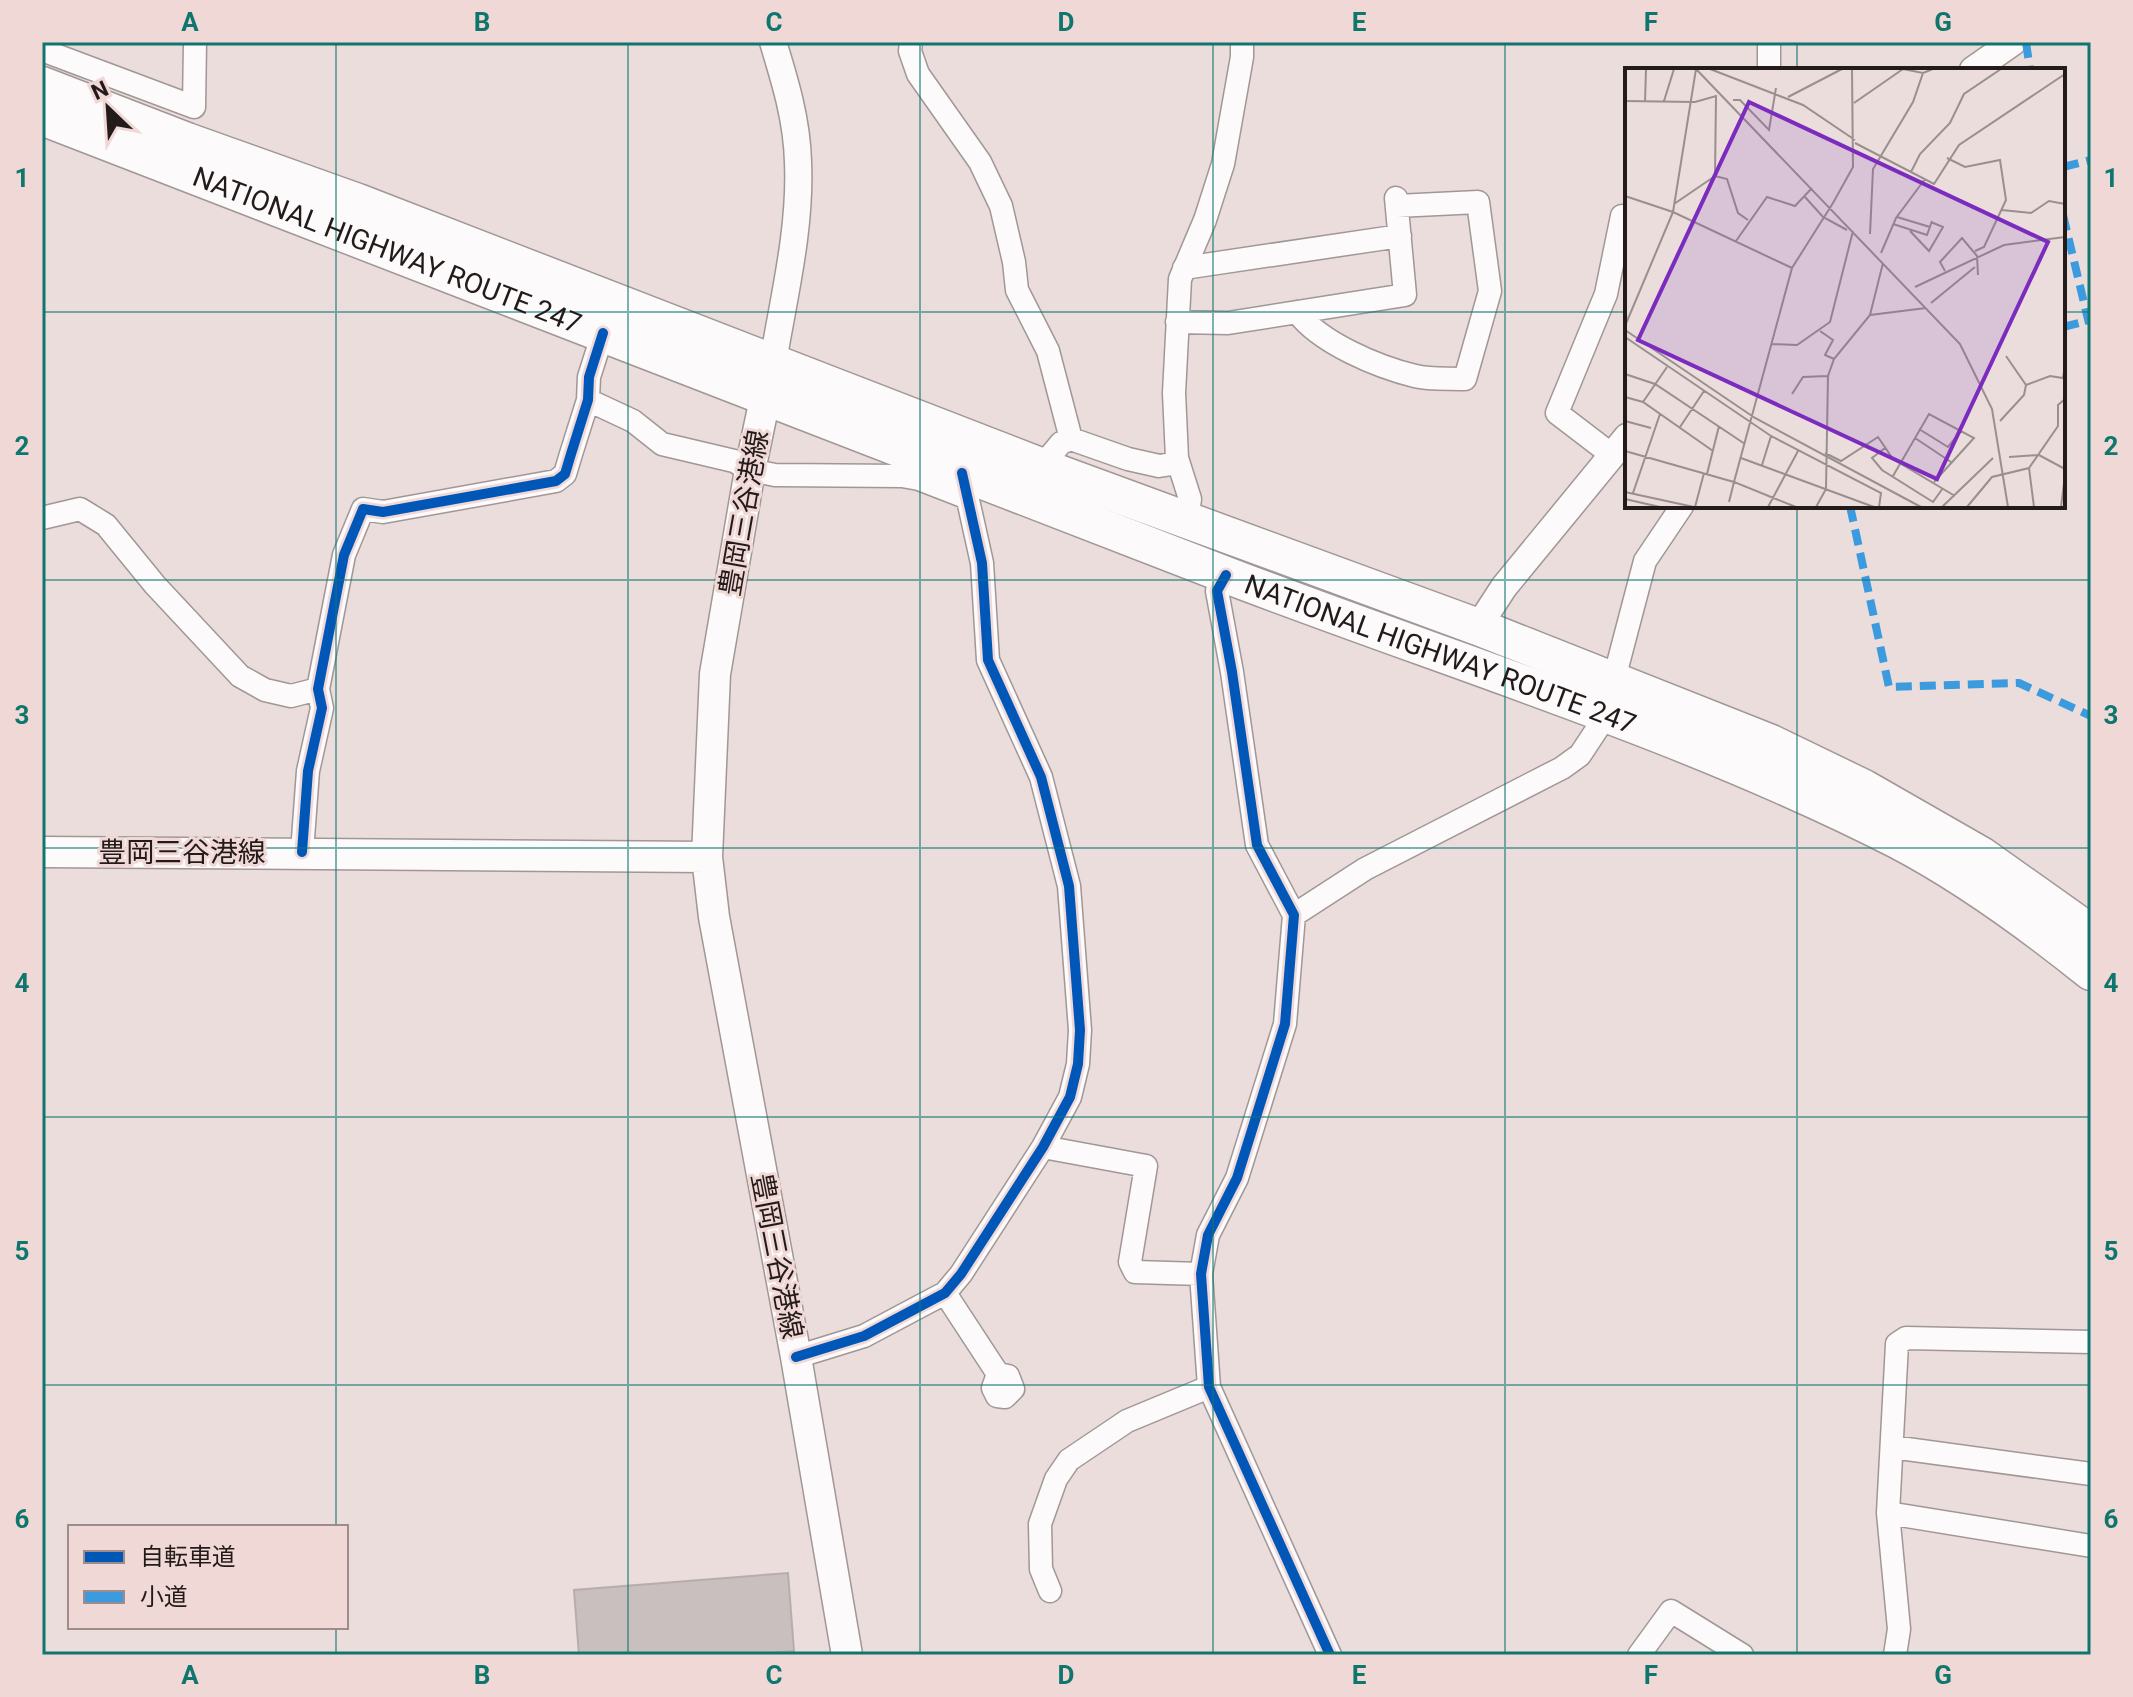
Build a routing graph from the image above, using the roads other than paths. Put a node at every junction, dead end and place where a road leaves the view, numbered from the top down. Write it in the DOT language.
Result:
graph roads {
  1 [pos="195,42"];
  2 [pos="773,42"];
  3 [pos="911,42"];
  4 [pos="1242,42"];
  5 [pos="1769,42"];
  6 [pos="2013,42"];
  7 [pos="42,50"];
  8 [pos="1769,68"];
  9 [pos="1976,68"];
  10 [pos="42,85"];
  11 [pos="42,117"];
  12 [pos="1625,217"];
  13 [pos="1400,236"];
  14 [pos="1184,268"];
  15 [pos="1297,312"];
  16 [pos="1177,322"];
  17 [pos="603,333"];
  18 [pos="773,362"];
  19 [pos="765,398"];
  20 [pos="588,400"];
  21 [pos="1071,439"];
  22 [pos="1620,446"];
  23 [pos="1178,463"];
  24 [pos="1041,467"];
  25 [pos="750,470"];
  26 [pos="965,485"];
  27 [pos="1681,508"];
  28 [pos="42,518"];
  29 [pos="1187,520"];
  30 [pos="1226,575"];
  31 [pos="1478,627"];
  32 [pos="318,689"];
  33 [pos="1611,696"];
  34 [pos="42,852"];
  35 [pos="302,852"];
  36 [pos="707,857"];
  37 [pos="1294,915"];
  38 [pos="2091,933"];
  39 [pos="2091,972"];
  40 [pos="1043,1147"];
  41 [pos="1201,1274"];
  42 [pos="945,1293"];
  43 [pos="2091,1342"];
  44 [pos="796,1357"];
  45 [pos="998,1374"];
  46 [pos="1209,1387"];
  47 [pos="1892,1447"];
  48 [pos="2091,1474"];
  49 [pos="1888,1513"];
  50 [pos="2091,1546"];
  51 [pos="1050,1591"];
  52 [pos="847,1655"];
  53 [pos="1330,1655"];
  54 [pos="1639,1655"];
  55 [pos="1740,1655"];
  56 [pos="1895,1655"];
  1 -- 7 [label="street"];
  2 -- 18 [label="street"];
  3 -- 21 [label="street"];
  4 -- 14 [label="street"];
  5 -- 8 [label="street"];
  6 -- 9 [label="street"];
  10 -- 18 [label="highway, NATIONAL HIGHWAY ROUTE 247"];
  11 -- 17 [label="highway, NATIONAL HIGHWAY ROUTE 247"];
  12 -- 22 [label="street"];
  13 -- 14 [label="street"];
  13 -- 15 [label="street"];
  13 -- 15 [label="street"];
  14 -- 16 [label="street"];
  15 -- 16 [label="street"];
  16 -- 23 [label="street"];
  17 -- 19 [label="highway, NATIONAL HIGHWAY ROUTE 247"];
  17 -- 20 [label="street"];
  18 -- 19 [label="main road, 豊岡三谷港線"];
  18 -- 24 [label="highway, NATIONAL HIGHWAY ROUTE 247"];
  19 -- 25 [label="main road, 豊岡三谷港線"];
  19 -- 26 [label="highway, NATIONAL HIGHWAY ROUTE 247"];
  20 -- 25 [label="street"];
  20 -- 32 [label="street"];
  21 -- 23 [label="street"];
  21 -- 24 [label="street"];
  22 -- 31 [label="street"];
  23 -- 29 [label="street"];
  24 -- 29 [label="highway, NATIONAL HIGHWAY ROUTE 247"];
  25 -- 26 [label="street"];
  25 -- 36 [label="main road, 豊岡三谷港線"];
  26 -- 30 [label="highway, NATIONAL HIGHWAY ROUTE 247"];
  26 -- 40 [label="street"];
  27 -- 33 [label="street"];
  28 -- 32 [label="street"];
  29 -- 31 [label="highway, NATIONAL HIGHWAY ROUTE 247"];
  30 -- 33 [label="highway, NATIONAL HIGHWAY ROUTE 247"];
  30 -- 37 [label="street"];
  31 -- 33 [label="highway, NATIONAL HIGHWAY ROUTE 247"];
  32 -- 35 [label="street"];
  33 -- 37 [label="street"];
  33 -- 38 [label="highway, NATIONAL HIGHWAY ROUTE 247"];
  33 -- 39 [label="highway, NATIONAL HIGHWAY ROUTE 247"];
  34 -- 35 [label="main road, 豊岡三谷港線"];
  35 -- 36 [label="main road, 豊岡三谷港線"];
  36 -- 44 [label="main road, 豊岡三谷港線"];
  37 -- 41 [label="street"];
  40 -- 41 [label="street"];
  40 -- 42 [label="street"];
  41 -- 46 [label="street"];
  42 -- 44 [label="street"];
  42 -- 45 [label="street"];
  43 -- 47 [label="street"];
  44 -- 52 [label="main road, 豊岡三谷港線"];
  46 -- 51 [label="street"];
  46 -- 53 [label="street"];
  47 -- 48 [label="street"];
  47 -- 49 [label="street"];
  49 -- 50 [label="street"];
  49 -- 56 [label="street"];
  54 -- 55 [label="street"];
}
